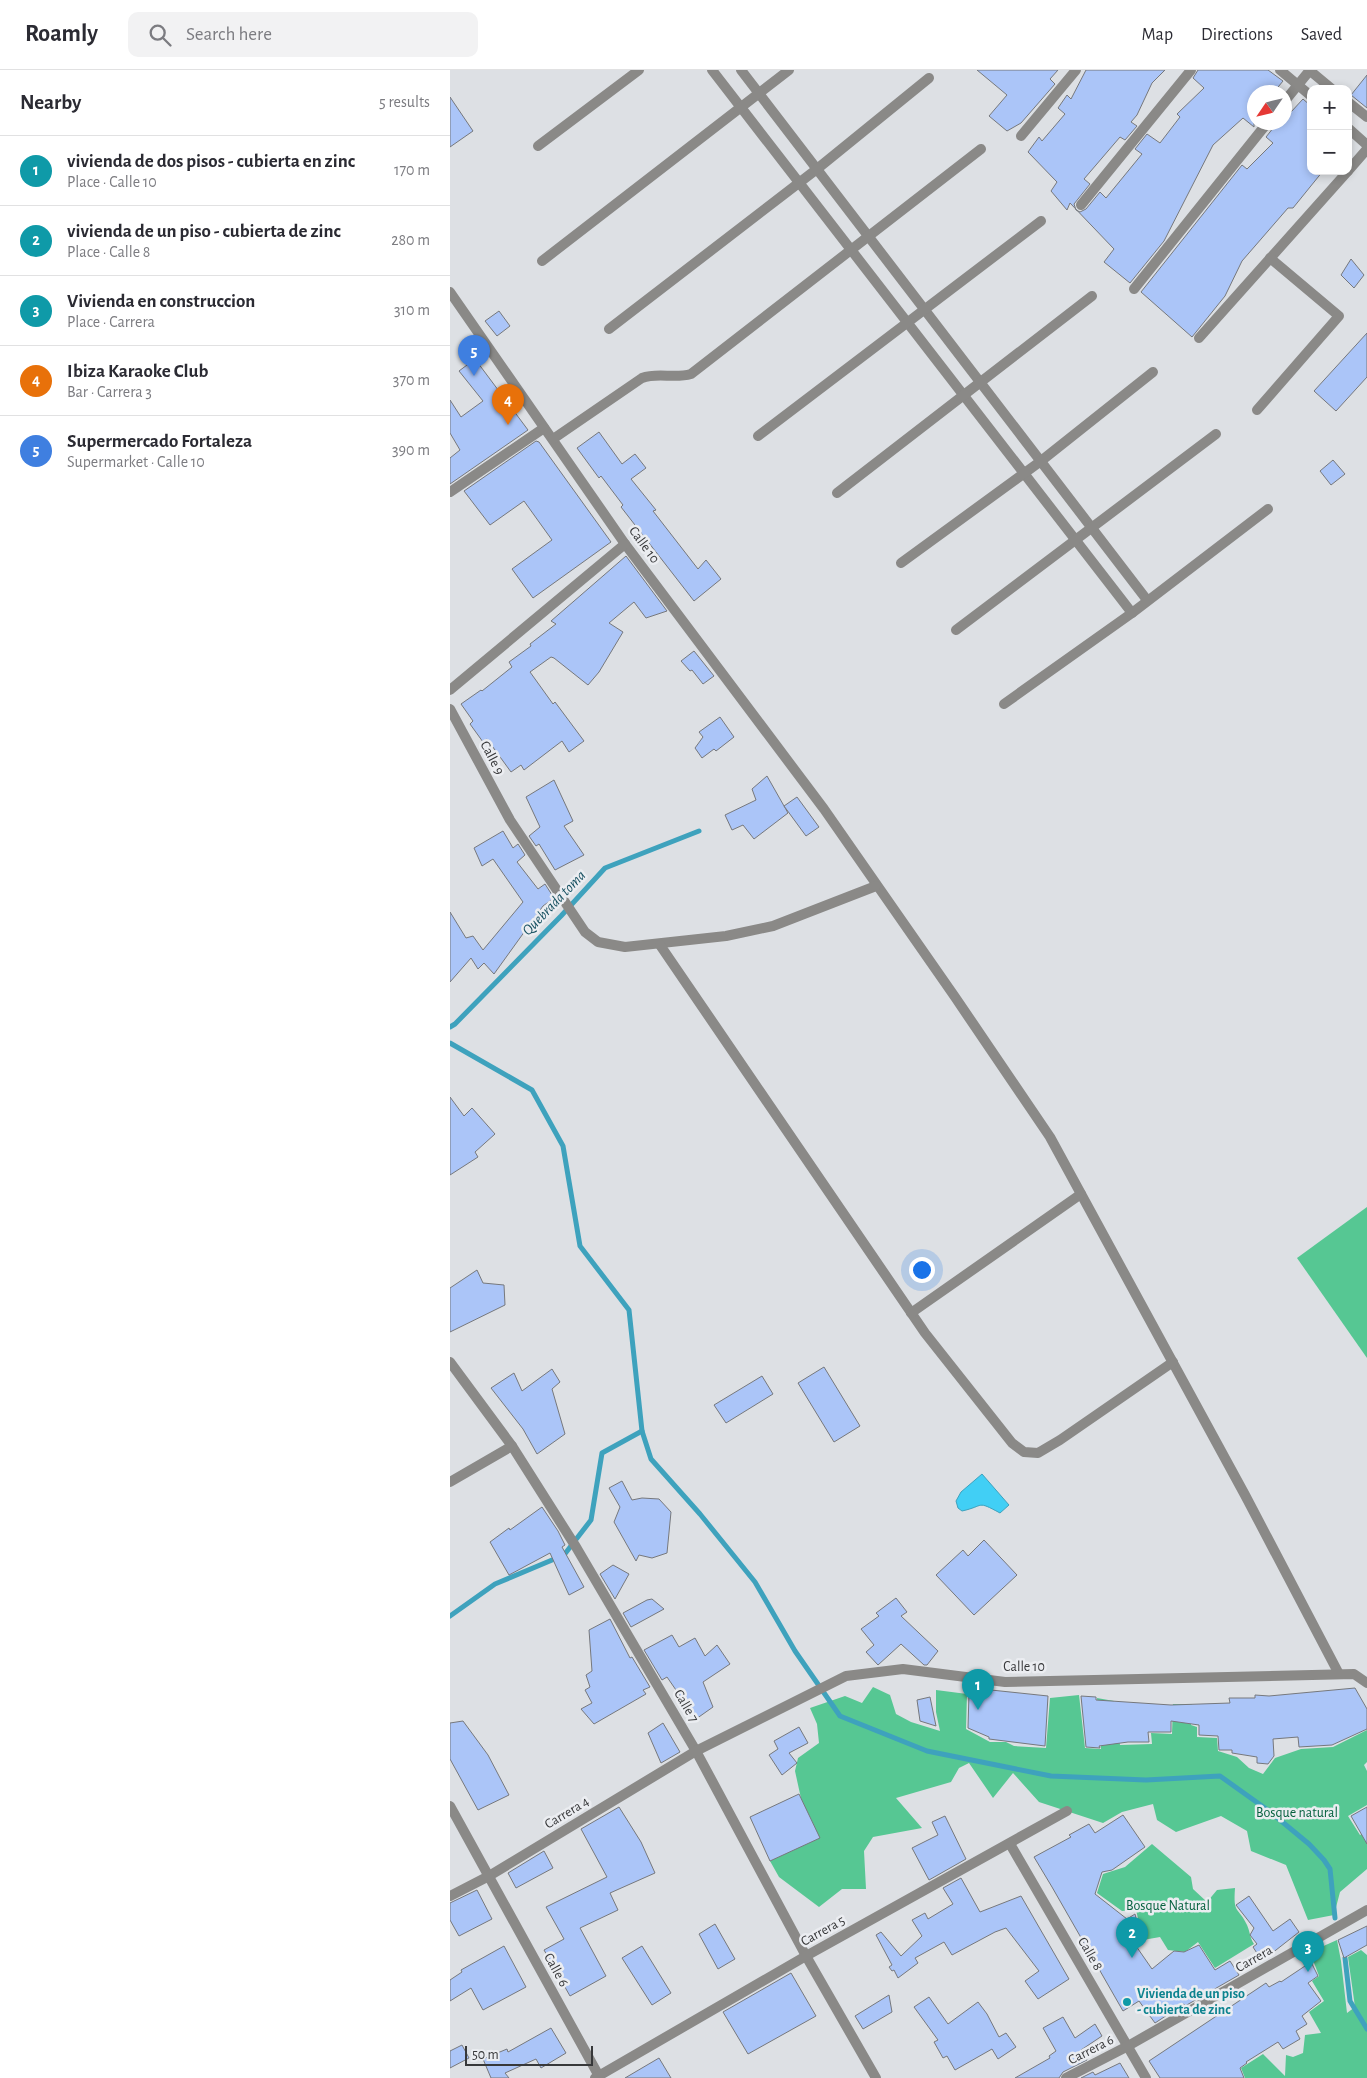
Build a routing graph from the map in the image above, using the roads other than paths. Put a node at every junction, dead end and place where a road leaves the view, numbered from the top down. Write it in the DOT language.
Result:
graph roads {
  1 [pos="639,70"];
  2 [pos="712,70"];
  3 [pos="741,70"];
  4 [pos="789,70"];
  5 [pos="1076,70"];
  6 [pos="1191,70"];
  7 [pos="1280,70"];
  8 [pos="1309,70"];
  9 [pos="928,78"];
  10 [pos="1298,85"];
  11 [pos="1327,85"];
  12 [pos="1292,92"];
  13 [pos="759,93"];
  14 [pos="1307,93"];
  15 [pos="1352,105"];
  16 [pos="741,107"];
  17 [pos="1367,117"];
  18 [pos="1262,130"];
  19 [pos="1350,130"];
  20 [pos="1021,136"];
  21 [pos="1367,145"];
  22 [pos="538,146"];
  23 [pos="981,149"];
  24 [pos="1367,150"];
  25 [pos="1352,167"];
  26 [pos="817,168"];
  27 [pos="1344,175"];
  28 [pos="798,182"];
  29 [pos="1081,205"];
  30 [pos="1040,221"];
  31 [pos="869,237"];
  32 [pos="851,249"];
  33 [pos="1270,258"];
  34 [pos="542,261"];
  35 [pos="1134,289"];
  36 [pos="450,292"];
  37 [pos="1092,296"];
  38 [pos="925,309"];
  39 [pos="907,322"];
  40 [pos="609,329"];
  41 [pos="1199,338"];
  42 [pos="1153,372"];
  43 [pos="981,383"];
  44 [pos="964,396"];
  45 [pos="1257,410"];
  46 [pos="544,428"];
  47 [pos="1216,434"];
  48 [pos="758,436"];
  49 [pos="553,440"];
  50 [pos="1041,461"];
  51 [pos="1024,474"];
  52 [pos="450,492"];
  53 [pos="837,493"];
  54 [pos="1268,510"];
  55 [pos="1092,528"];
  56 [pos="1075,540"];
  57 [pos="625,544"];
  58 [pos="901,563"];
  59 [pos="1148,600"];
  60 [pos="1132,613"];
  61 [pos="956,630"];
  62 [pos="450,690"];
  63 [pos="1004,704"];
  64 [pos="450,709"];
  65 [pos="876,886"];
  66 [pos="660,945"];
  67 [pos="1081,1194"];
  68 [pos="912,1313"];
  69 [pos="450,1362"];
  70 [pos="1173,1362"];
  71 [pos="453,1373"];
  72 [pos="512,1446"];
  73 [pos="450,1482"];
  74 [pos="1339,1674"];
  75 [pos="1367,1683"];
  76 [pos="696,1751"];
  77 [pos="450,1806"];
  78 [pos="1067,1811"];
  79 [pos="1010,1844"];
  80 [pos="489,1876"];
  81 [pos="450,1896"];
  82 [pos="1367,1910"];
  83 [pos="806,1956"];
  84 [pos="1128,2046"];
  85 [pos="598,2077"];
  86 [pos="876,2078"];
  87 [pos="1066,2078"];
  88 [pos="1146,2078"];
  1 -- 22 [label="street"];
  2 -- 16 [label="street"];
  3 -- 13 [label="street"];
  4 -- 13 [label="street"];
  5 -- 20 [label="street"];
  6 -- 29 [label="street"];
  7 -- 10 [label="street"];
  8 -- 10 [label="street"];
  8 -- 11 [label="street"];
  9 -- 26 [label="street"];
  10 -- 12 [label="street"];
  10 -- 14 [label="street"];
  13 -- 16 [label="street"];
  13 -- 26 [label="street"];
  15 -- 17 [label="street"];
  16 -- 28 [label="street"];
  16 -- 34 [label="street"];
  18 -- 35 [label="street"];
  19 -- 21 [label="street"];
  23 -- 31 [label="street"];
  24 -- 25 [label="street"];
  26 -- 28 [label="street"];
  26 -- 31 [label="street"];
  27 -- 33 [label="street"];
  28 -- 32 [label="street"];
  28 -- 40 [label="street"];
  30 -- 38 [label="street"];
  31 -- 32 [label="street"];
  31 -- 38 [label="street"];
  32 -- 39 [label="street"];
  32 -- 49 [label="street"];
  33 -- 41 [label="street"];
  33 -- 45 [label="street"];
  36 -- 46 [label="street, Calle 10"];
  37 -- 43 [label="street"];
  38 -- 39 [label="street"];
  38 -- 43 [label="street"];
  39 -- 44 [label="street"];
  39 -- 48 [label="street"];
  42 -- 50 [label="street"];
  43 -- 44 [label="street"];
  43 -- 50 [label="street"];
  44 -- 51 [label="street"];
  44 -- 53 [label="street"];
  46 -- 49 [label="street, Calle 10"];
  46 -- 52 [label="street"];
  47 -- 55 [label="street"];
  49 -- 57 [label="street, Calle 10"];
  50 -- 51 [label="street"];
  50 -- 55 [label="street"];
  51 -- 56 [label="street"];
  51 -- 58 [label="street"];
  54 -- 59 [label="street"];
  55 -- 56 [label="street"];
  55 -- 59 [label="street"];
  56 -- 60 [label="street"];
  56 -- 61 [label="street"];
  57 -- 62 [label="street"];
  57 -- 65 [label="street, Calle 10"];
  59 -- 60 [label="street"];
  60 -- 63 [label="street"];
  64 -- 66 [label="street, Calle 9"];
  65 -- 66 [label="street, Calle 9"];
  65 -- 67 [label="street, Calle 10"];
  66 -- 68 [label="street"];
  67 -- 68 [label="street"];
  67 -- 70 [label="street, Calle 10"];
  68 -- 70 [label="street"];
  69 -- 71 [label="street, Calle 7"];
  70 -- 74 [label="street, Calle 10"];
  71 -- 72 [label="street, Calle 7"];
  72 -- 73 [label="street"];
  72 -- 76 [label="street, Calle 7"];
  74 -- 75 [label="street, Calle 10"];
  74 -- 76 [label="street, Calle 10"];
  76 -- 80 [label="street, Carrera 4"];
  76 -- 83 [label="street, Calle 7"];
  77 -- 80 [label="street, Calle 6"];
  78 -- 79 [label="street, Carrera 5"];
  79 -- 83 [label="street, Carrera 5"];
  79 -- 84 [label="street, Calle 8"];
  80 -- 81 [label="street, Carrera 4"];
  80 -- 85 [label="street, Calle 6"];
  82 -- 84 [label="street, Carrera"];
  83 -- 85 [label="street, Carrera 5"];
  83 -- 86 [label="street, Calle 7"];
  84 -- 87 [label="street, Carrera 6"];
  84 -- 88 [label="street, Calle 8"];
}
